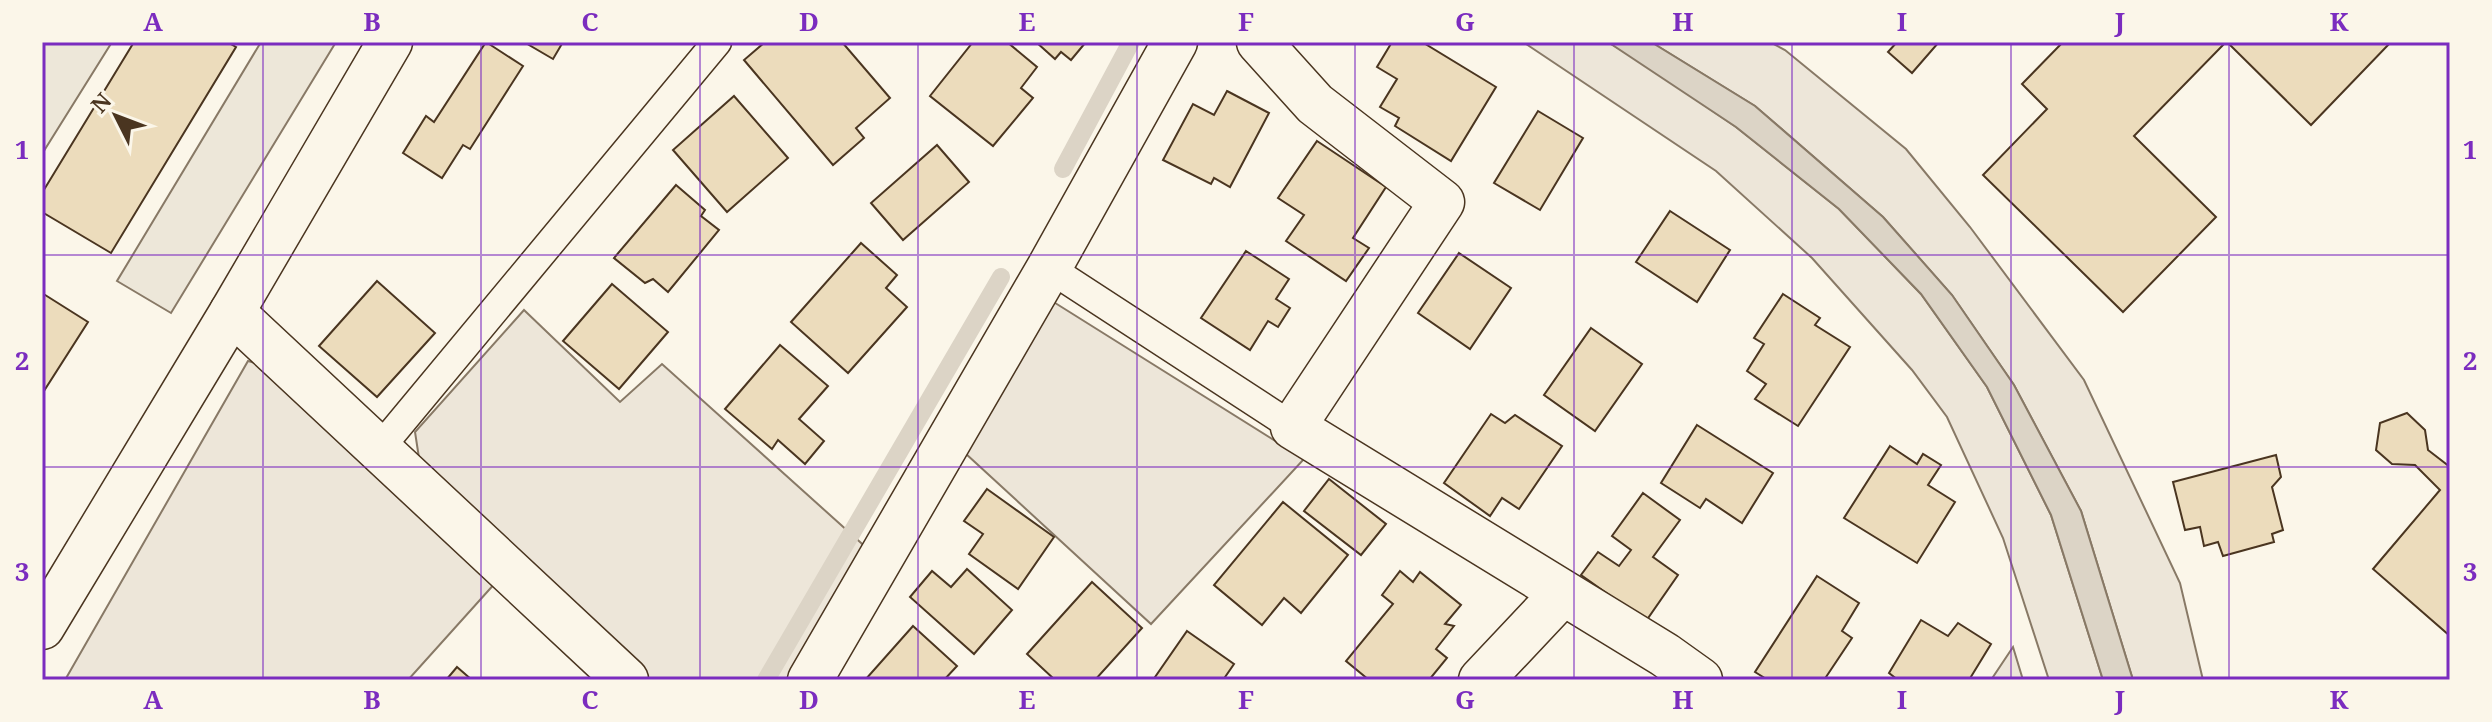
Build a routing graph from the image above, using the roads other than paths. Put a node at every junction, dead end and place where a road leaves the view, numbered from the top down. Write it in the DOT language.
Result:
graph roads {
  1 [pos="390,42"];
  2 [pos="717,42"];
  3 [pos="1175,42"];
  4 [pos="1259,42"];
  5 [pos="1049,268"];
  6 [pos="232,312"];
  7 [pos="1293,427"];
  8 [pos="379,449"];
  9 [pos="1563,593"];
  10 [pos="42,627"];
  11 [pos="626,680"];
  12 [pos="810,680"];
  13 [pos="1481,680"];
  14 [pos="1700,680"];
  1 -- 6 [label="street"];
  2 -- 8 [label="lane"];
  3 -- 5 [label="street"];
  4 -- 7 [label="street"];
  5 -- 7 [label="lane"];
  5 -- 12 [label="street"];
  6 -- 8 [label="street"];
  6 -- 10 [label="street"];
  7 -- 9 [label="street"];
  8 -- 11 [label="street"];
  9 -- 13 [label="street"];
  9 -- 14 [label="street"];
}
